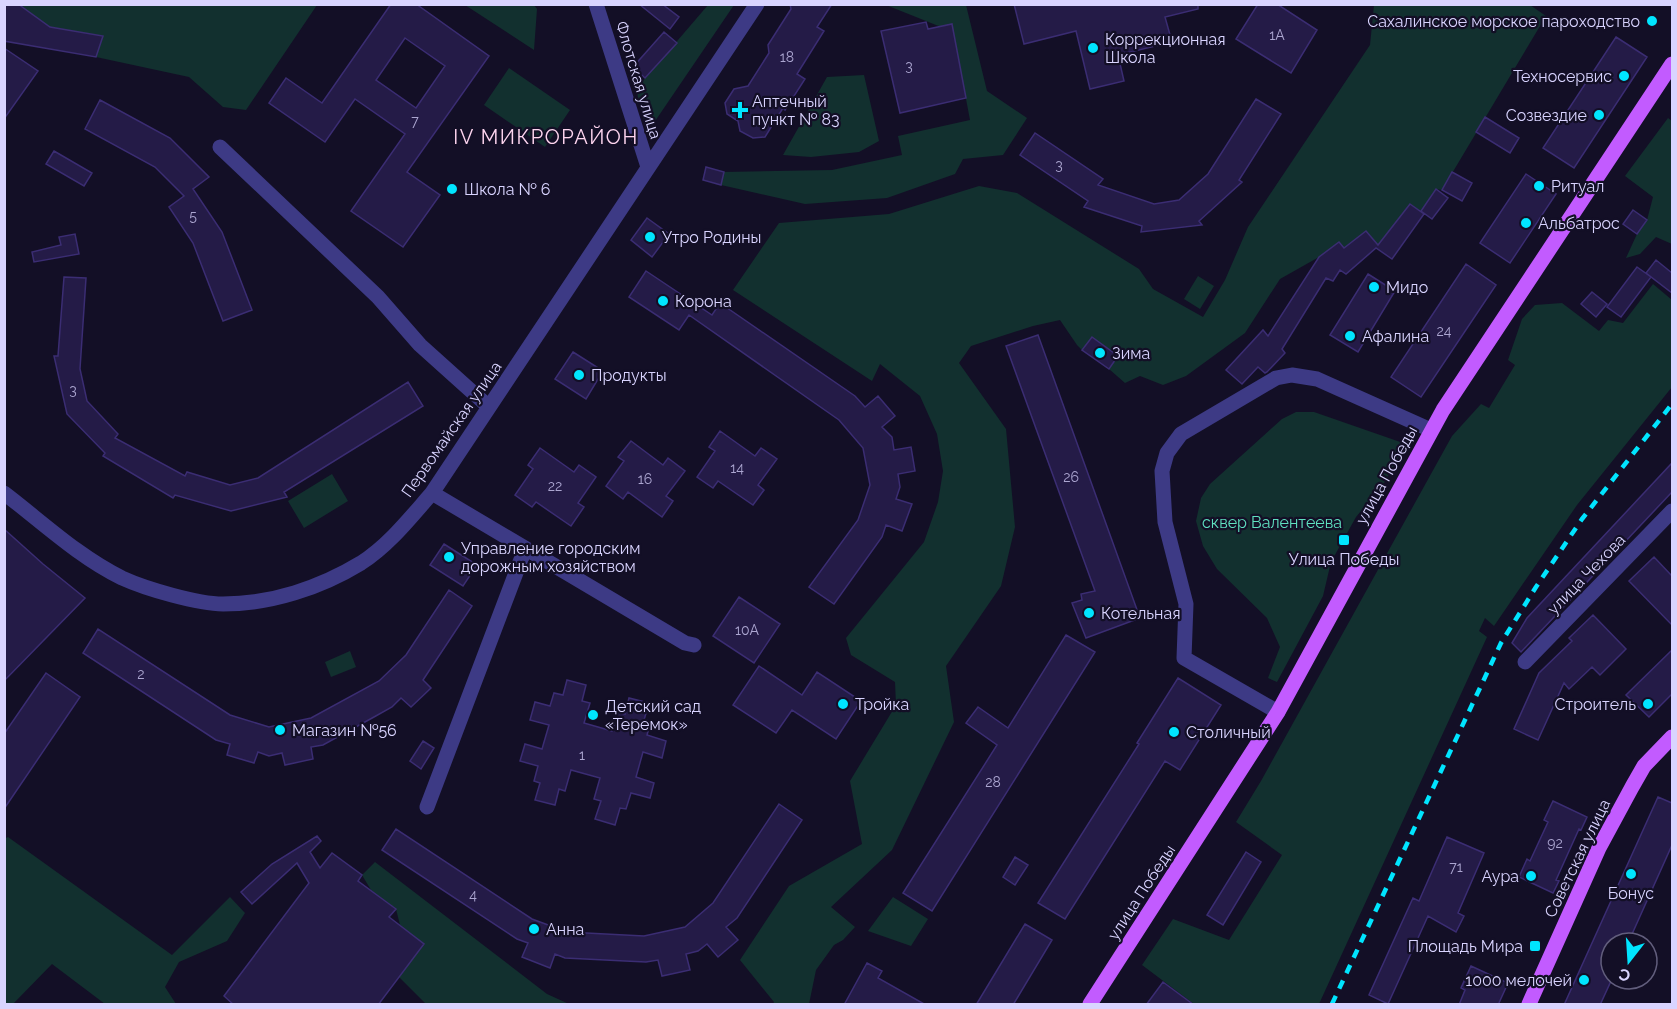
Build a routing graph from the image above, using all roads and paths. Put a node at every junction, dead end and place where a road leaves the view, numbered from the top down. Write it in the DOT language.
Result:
graph roads {
  1 [pos="596,4"];
  2 [pos="757,4"];
  3 [pos="1672,64"];
  4 [pos="220,147"];
  5 [pos="648,167"];
  6 [pos="489,407"];
  7 [pos="1431,430"];
  8 [pos="4,493"];
  9 [pos="432,493"];
  10 [pos="1669,522"];
  11 [pos="525,549"];
  12 [pos="693,645"];
  13 [pos="1525,662"];
  14 [pos="1278,712"];
  15 [pos="1672,738"];
  16 [pos="427,807"];
  17 [pos="1090,1005"];
  18 [pos="1528,1005"];
  1 -- 5 [label="street, Флотская улица"];
  2 -- 5 [label="street, Первомайская улица"];
  3 -- 7 [label="main road, улица Победы"];
  4 -- 6 [label="street"];
  5 -- 6 [label="street, Первомайская улица"];
  6 -- 9 [label="street, Первомайская улица"];
  7 -- 14 [label="main road, улица Победы"];
  7 -- 14 [label="street"];
  8 -- 9 [label="street, Первомайская улица"];
  9 -- 11 [label="street"];
  10 -- 13 [label="street, улица Чехова"];
  11 -- 12 [label="street"];
  11 -- 16 [label="street"];
  14 -- 17 [label="main road, улица Победы"];
  15 -- 18 [label="main road, Советская улица"];
}
